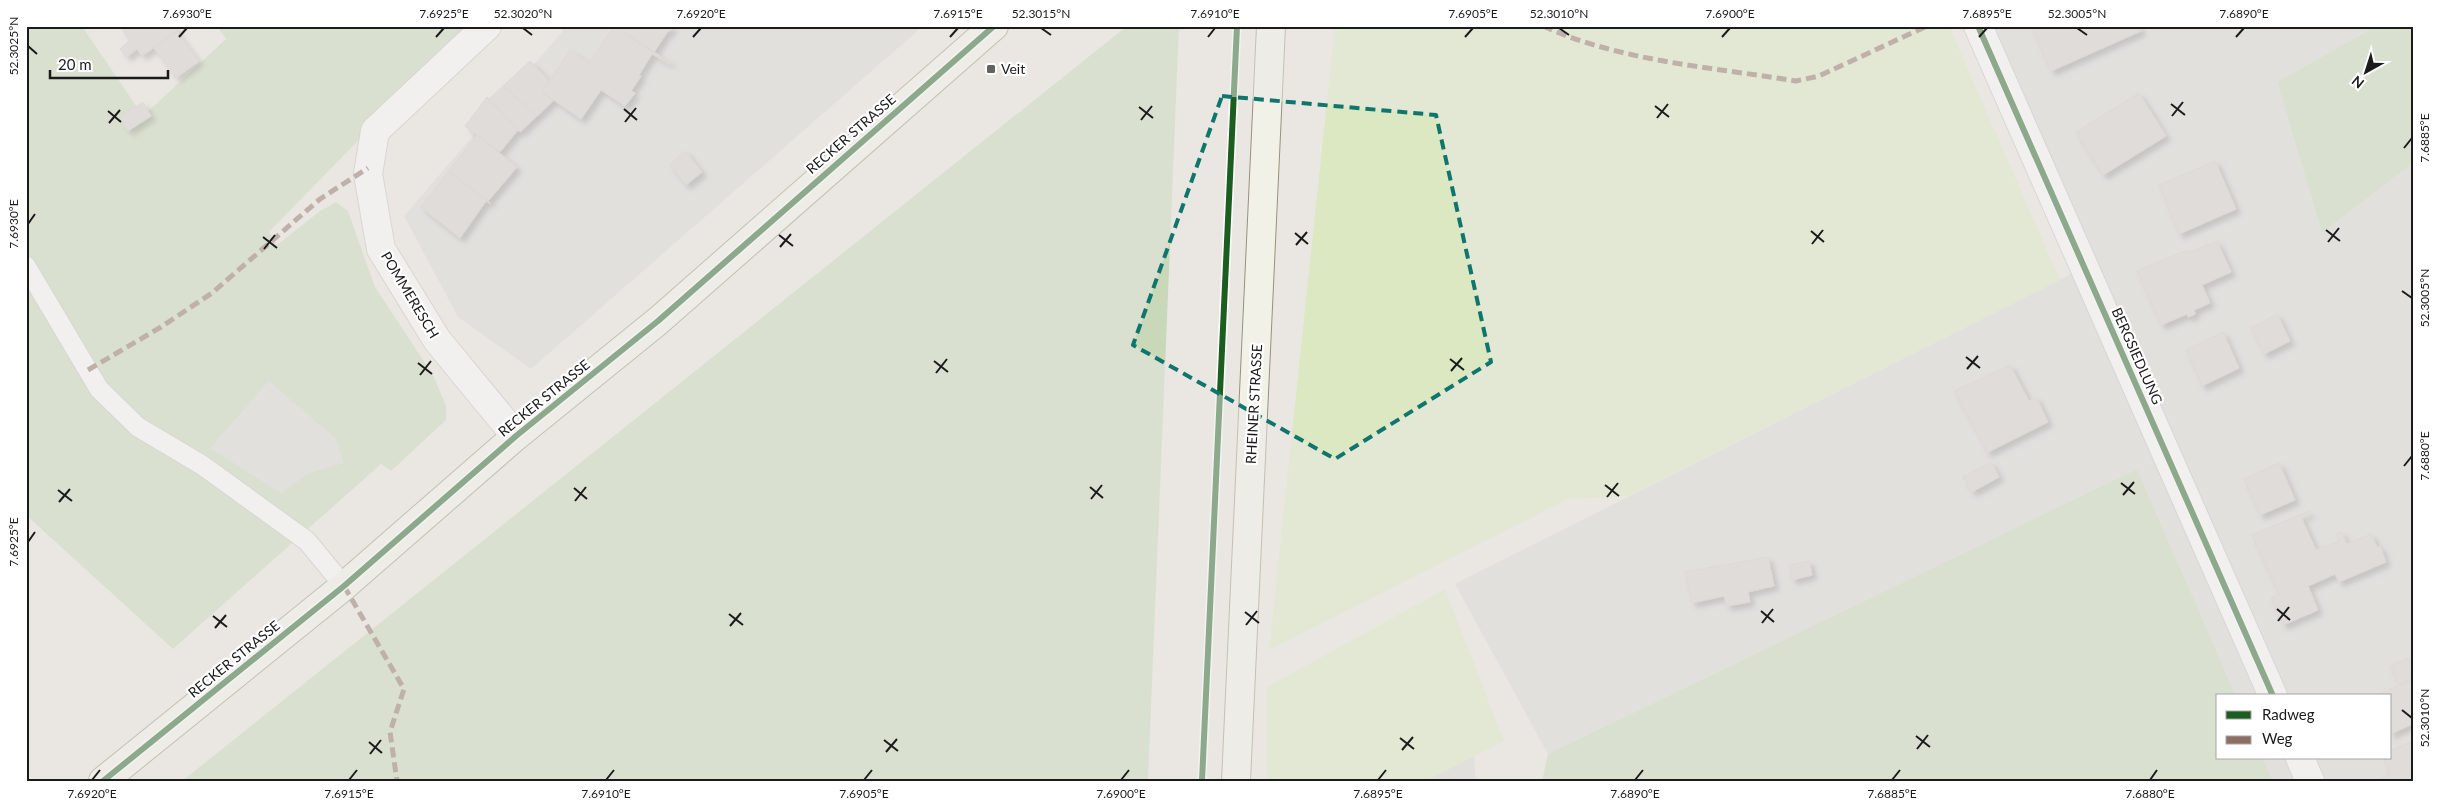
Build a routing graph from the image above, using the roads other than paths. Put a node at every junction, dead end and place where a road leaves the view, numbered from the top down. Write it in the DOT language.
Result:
graph roads {
  1 [pos="487,26"];
  2 [pos="994,26"];
  3 [pos="1271,26"];
  4 [pos="1978,26"];
  5 [pos="26,266"];
  6 [pos="516,436"];
  7 [pos="344,586"];
  8 [pos="2272,694"];
  9 [pos="2301,760"];
  10 [pos="103,781"];
  11 [pos="1236,781"];
  12 [pos="2310,781"];
  1 -- 6 [label="street, POMMERESCH"];
  2 -- 6 [label="main road, RECKER STRASSE"];
  3 -- 11 [label="main road, RHEINER STRASSE"];
  4 -- 8 [label="street, BERGSIEDLUNG"];
  5 -- 7 [label="lane"];
  6 -- 7 [label="main road, RECKER STRASSE"];
  7 -- 10 [label="main road, RECKER STRASSE"];
  9 -- 12 [label="street"];
}
